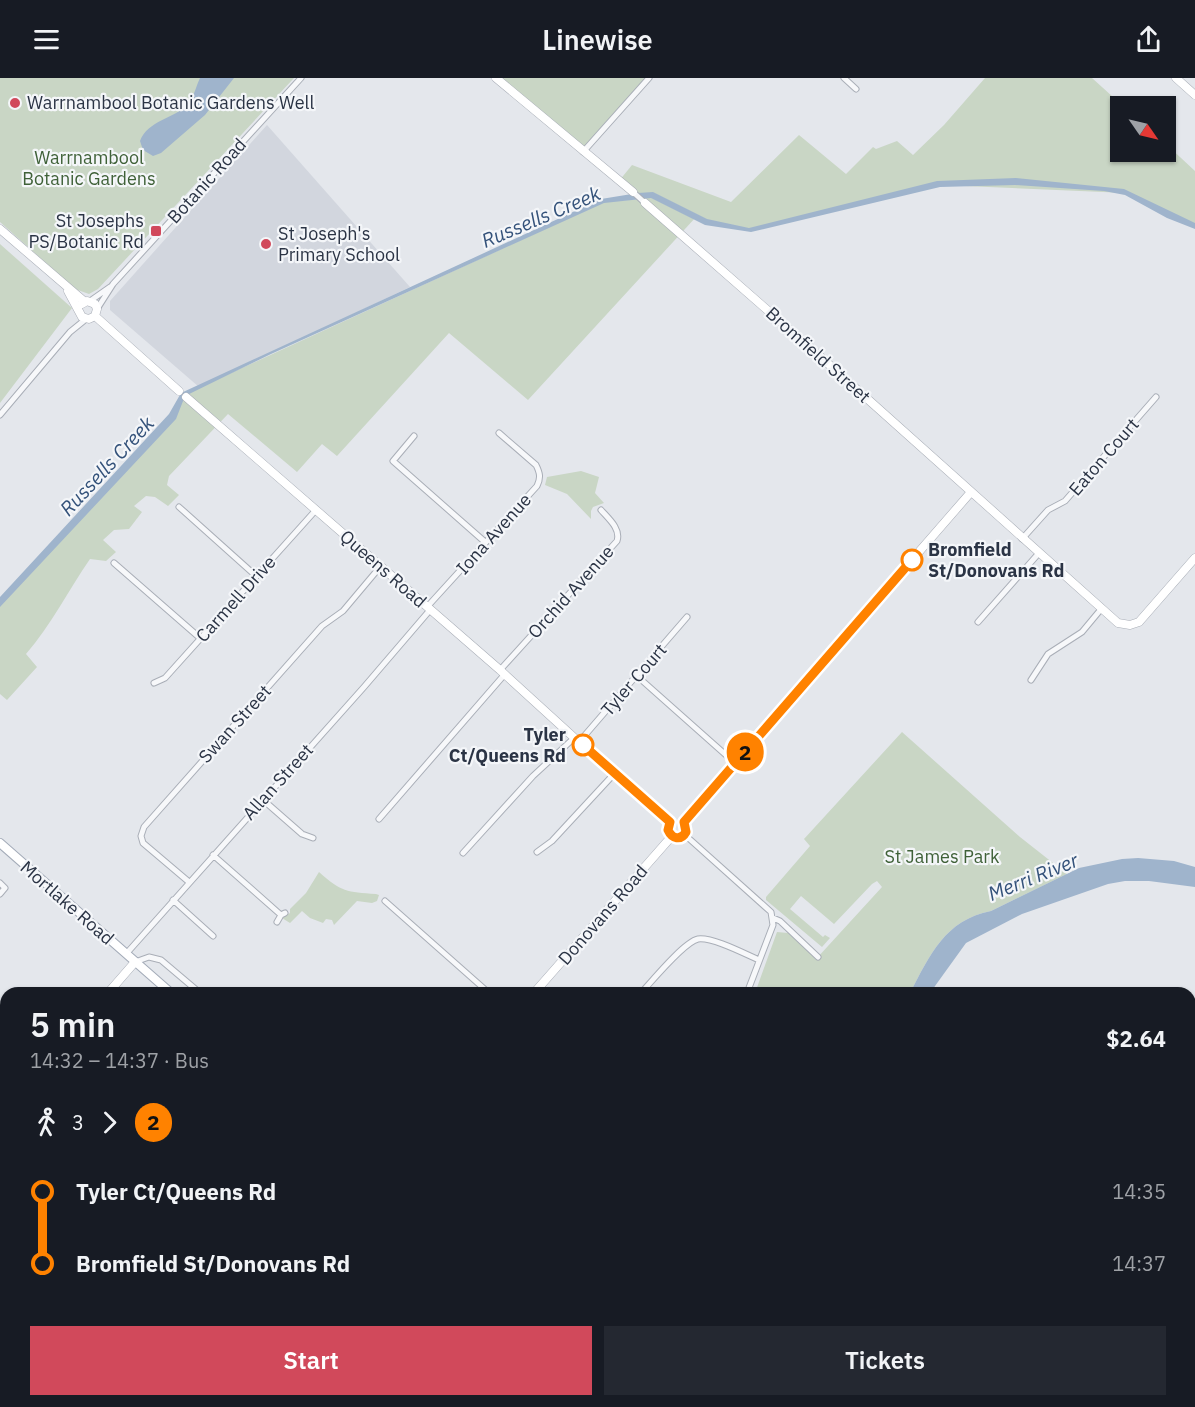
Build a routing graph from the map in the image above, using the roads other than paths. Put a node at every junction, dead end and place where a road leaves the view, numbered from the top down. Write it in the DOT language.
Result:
graph roads {
  1 [pos="301,78"];
  2 [pos="496,78"];
  3 [pos="649,78"];
  4 [pos="844,78"];
  5 [pos="1176,78"];
  6 [pos="856,89"];
  7 [pos="1194,93"];
  8 [pos="583,152"];
  9 [pos="633,192"];
  10 [pos="645,203"];
  11 [pos="0,229"];
  12 [pos="113,284"];
  13 [pos="87,310"];
  14 [pos="179,391"];
  15 [pos="186,397"];
  16 [pos="1156,397"];
  17 [pos="0,415"];
  18 [pos="499,433"];
  19 [pos="414,436"];
  20 [pos="971,492"];
  21 [pos="178,507"];
  22 [pos="601,510"];
  23 [pos="315,511"];
  24 [pos="1022,539"];
  25 [pos="485,542"];
  26 [pos="1039,553"];
  27 [pos="1195,558"];
  28 [pos="114,564"];
  29 [pos="380,567"];
  30 [pos="256,576"];
  31 [pos="429,608"];
  32 [pos="1102,608"];
  33 [pos="687,617"];
  34 [pos="978,622"];
  35 [pos="200,638"];
  36 [pos="502,672"];
  37 [pos="637,676"];
  38 [pos="1031,680"];
  39 [pos="154,683"];
  40 [pos="577,740"];
  41 [pos="735,763"];
  42 [pos="614,774"];
  43 [pos="262,799"];
  44 [pos="379,819"];
  45 [pos="670,822"];
  46 [pos="684,822"];
  47 [pos="685,835"];
  48 [pos="672,836"];
  49 [pos="313,838"];
  50 [pos="0,843"];
  51 [pos="537,852"];
  52 [pos="463,853"];
  53 [pos="213,855"];
  54 [pos="189,882"];
  55 [pos="0,883"];
  56 [pos="0,894"];
  57 [pos="173,900"];
  58 [pos="385,902"];
  59 [pos="772,915"];
  60 [pos="278,922"];
  61 [pos="213,936"];
  62 [pos="126,954"];
  63 [pos="818,957"];
  64 [pos="759,960"];
  65 [pos="135,962"];
  66 [pos="113,987"];
  67 [pos="164,987"];
  68 [pos="193,987"];
  69 [pos="482,987"];
  70 [pos="539,987"];
  71 [pos="647,987"];
  72 [pos="749,987"];
  1 -- 12 [label="street, Botanic Road"];
  2 -- 8 [label="street, Bromfield Street"];
  3 -- 8 [label="street"];
  4 -- 6 [label="street"];
  5 -- 7 [label="street"];
  8 -- 9 [label="street, Bromfield Street"];
  9 -- 10 [label="street, Bromfield Street"];
  10 -- 20 [label="street, Bromfield Street"];
  11 -- 13 [label="street, Queens Road"];
  12 -- 13 [label="street, Botanic Road"];
  12 -- 13 [label="street, Botanic Road"];
  13 -- 14 [label="street, Queens Road"];
  13 -- 17 [label="street, Botanic Road"];
  14 -- 15 [label="street, Queens Road"];
  15 -- 23 [label="street, Queens Road"];
  16 -- 24 [label="street, Eaton Court"];
  18 -- 25 [label="street, Iona Avenue"];
  19 -- 25 [label="street"];
  20 -- 24 [label="street, Bromfield Street"];
  20 -- 41 [label="street"];
  21 -- 30 [label="street"];
  22 -- 36 [label="street, Orchid Avenue"];
  23 -- 29 [label="street, Queens Road"];
  23 -- 30 [label="street, Carmell Drive"];
  24 -- 26 [label="street, Bromfield Street"];
  25 -- 31 [label="street, Iona Avenue"];
  26 -- 32 [label="street, Bromfield Street"];
  26 -- 34 [label="street"];
  27 -- 32 [label="street, Bromfield Street"];
  28 -- 35 [label="street"];
  29 -- 31 [label="street, Queens Road"];
  29 -- 54 [label="street, Swan Street"];
  30 -- 35 [label="street, Carmell Drive"];
  31 -- 36 [label="street, Queens Road"];
  31 -- 43 [label="street, Allan Street"];
  32 -- 38 [label="street"];
  33 -- 37 [label="street, Tyler Court"];
  35 -- 39 [label="street, Carmell Drive"];
  36 -- 40 [label="street, Queens Road"];
  36 -- 44 [label="street, Orchid Avenue"];
  37 -- 40 [label="street, Tyler Court"];
  37 -- 41 [label="street"];
  40 -- 42 [label="street, Queens Road"];
  40 -- 52 [label="street, Tyler Court"];
  41 -- 46 [label="street"];
  42 -- 45 [label="street, Queens Road"];
  42 -- 51 [label="street"];
  43 -- 49 [label="street"];
  43 -- 53 [label="street, Allan Street"];
  45 -- 46 [label="street"];
  45 -- 48 [label="street"];
  46 -- 47 [label="street"];
  47 -- 48 [label="street"];
  47 -- 59 [label="street"];
  48 -- 70 [label="street, Donovans Road"];
  50 -- 62 [label="main road, Mortlake Road"];
  53 -- 54 [label="street, Allan Street"];
  53 -- 60 [label="street"];
  54 -- 57 [label="street, Allan Street"];
  55 -- 56 [label="street"];
  57 -- 61 [label="street"];
  57 -- 62 [label="street, Allan Street"];
  58 -- 69 [label="street"];
  59 -- 63 [label="street"];
  59 -- 64 [label="street"];
  62 -- 65 [label="main road, Mortlake Road"];
  64 -- 71 [label="street"];
  64 -- 72 [label="street"];
  65 -- 66 [label="street"];
  65 -- 67 [label="main road, Mortlake Road"];
  65 -- 68 [label="street"];
}
